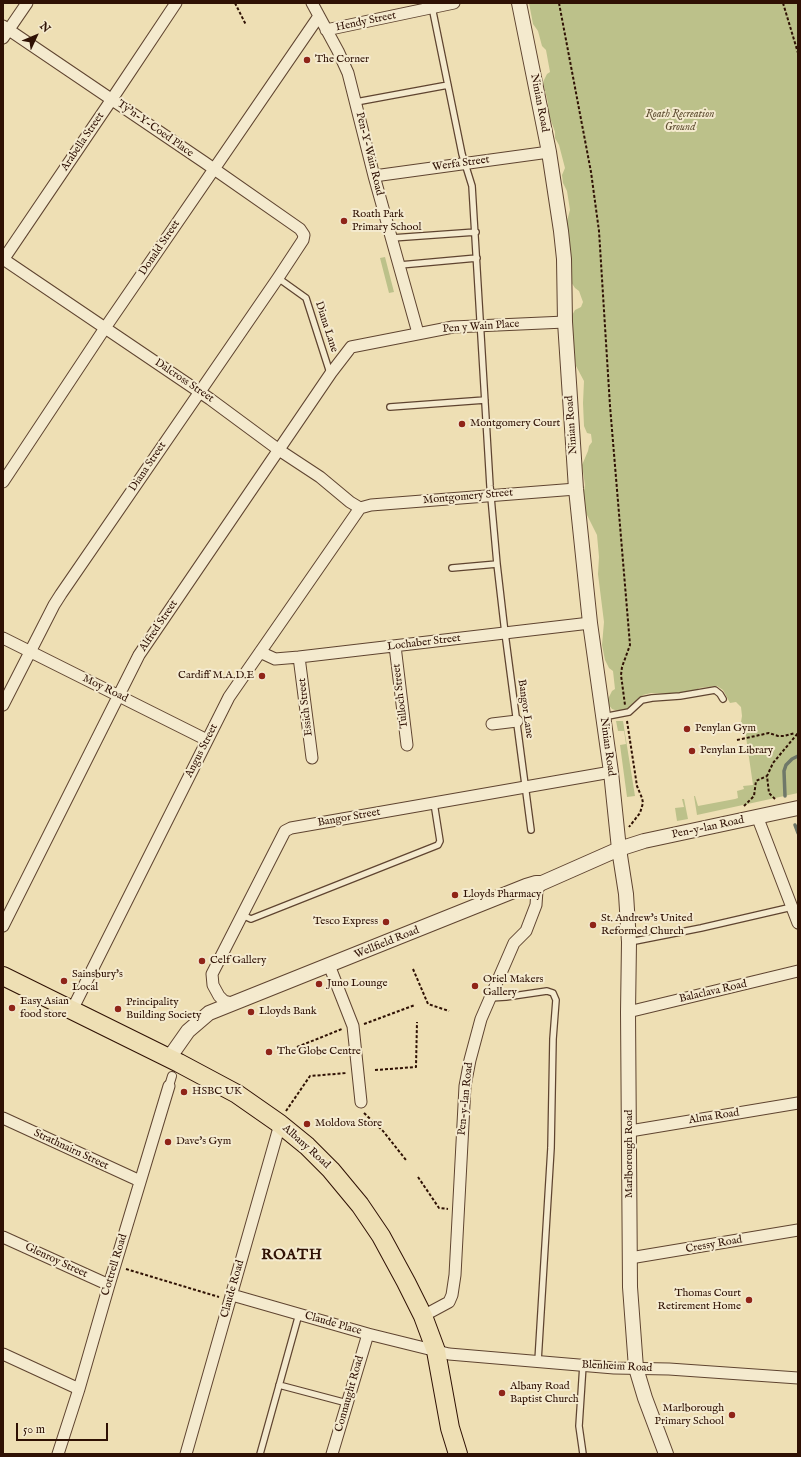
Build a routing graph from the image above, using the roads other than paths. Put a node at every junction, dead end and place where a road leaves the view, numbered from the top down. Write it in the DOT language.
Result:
graph roads {
  1 [pos="27,3"];
  2 [pos="176,3"];
  3 [pos="312,3"];
  4 [pos="454,3"];
  5 [pos="519,3"];
  6 [pos="432,6"];
  7 [pos="319,16"];
  8 [pos="326,30"];
  9 [pos="5,31"];
  10 [pos="448,85"];
  11 [pos="112,99"];
  12 [pos="356,102"];
  13 [pos="549,152"];
  14 [pos="464,163"];
  15 [pos="214,169"];
  16 [pos="374,176"];
  17 [pos="476,232"];
  18 [pos="304,235"];
  19 [pos="392,238"];
  20 [pos="477,258"];
  21 [pos="3,259"];
  22 [pos="400,265"];
  23 [pos="278,278"];
  24 [pos="565,322"];
  25 [pos="480,326"];
  26 [pos="105,328"];
  27 [pos="418,333"];
  28 [pos="351,347"];
  29 [pos="330,373"];
  30 [pos="200,392"];
  31 [pos="485,400"];
  32 [pos="390,408"];
  33 [pos="279,450"];
  34 [pos="3,482"];
  35 [pos="576,489"];
  36 [pos="491,495"];
  37 [pos="360,508"];
  38 [pos="497,564"];
  39 [pos="452,568"];
  40 [pos="590,623"];
  41 [pos="505,633"];
  42 [pos="3,638"];
  43 [pos="395,646"];
  44 [pos="30,652"];
  45 [pos="260,652"];
  46 [pos="299,657"];
  47 [pos="119,696"];
  48 [pos="724,699"];
  49 [pos="3,705"];
  50 [pos="603,717"];
  51 [pos="517,721"];
  52 [pos="492,724"];
  53 [pos="207,740"];
  54 [pos="407,745"];
  55 [pos="312,758"];
  56 [pos="611,772"];
  57 [pos="525,786"];
  58 [pos="434,803"];
  59 [pos="798,808"];
  60 [pos="757,816"];
  61 [pos="531,830"];
  62 [pos="619,849"];
  63 [pos="542,883"];
  64 [pos="792,907"];
  65 [pos="242,915"];
  66 [pos="798,923"];
  67 [pos="3,926"];
  68 [pos="629,942"];
  69 [pos="329,965"];
  70 [pos="798,972"];
  71 [pos="3,976"];
  72 [pos="489,998"];
  73 [pos="232,1003"];
  74 [pos="72,1010"];
  75 [pos="628,1012"];
  76 [pos="169,1058"];
  77 [pos="171,1081"];
  78 [pos="798,1103"];
  79 [pos="362,1106"];
  80 [pos="3,1118"];
  81 [pos="280,1124"];
  82 [pos="630,1130"];
  83 [pos="140,1181"];
  84 [pos="798,1230"];
  85 [pos="3,1237"];
  86 [pos="630,1258"];
  87 [pos="109,1285"];
  88 [pos="231,1297"];
  89 [pos="300,1314"];
  90 [pos="423,1316"];
  91 [pos="368,1334"];
  92 [pos="436,1351"];
  93 [pos="3,1354"];
  94 [pos="538,1362"];
  95 [pos="583,1365"];
  96 [pos="636,1368"];
  97 [pos="798,1378"];
  98 [pos="279,1385"];
  99 [pos="79,1389"];
  100 [pos="347,1403"];
  101 [pos="58,1454"];
  102 [pos="186,1454"];
  103 [pos="260,1454"];
  104 [pos="332,1454"];
  105 [pos="458,1454"];
  106 [pos="583,1454"];
  107 [pos="666,1454"];
  1 -- 9 [label="street"];
  2 -- 11 [label="street, Arabella Street"];
  3 -- 7 [label="street, Pen-Y-Wain Road"];
  4 -- 6 [label="street, Hendy Street"];
  5 -- 13 [label="street, Ninian Road"];
  6 -- 8 [label="street, Hendy Street"];
  6 -- 10 [label="lane, Bangor Lane"];
  7 -- 8 [label="street, Pen-Y-Wain Road"];
  7 -- 15 [label="street, Donald Street"];
  8 -- 12 [label="street, Pen-Y-Wain Road"];
  9 -- 11 [label="street, Ty'n-Y-Coed Place"];
  10 -- 12 [label="lane"];
  10 -- 14 [label="lane, Bangor Lane"];
  11 -- 15 [label="street, Ty'n-Y-Coed Place"];
  11 -- 21 [label="street, Arabella Street"];
  12 -- 16 [label="street, Pen-Y-Wain Road"];
  13 -- 14 [label="street, Werfa Street"];
  13 -- 24 [label="street, Ninian Road"];
  14 -- 16 [label="street, Werfa Street"];
  14 -- 17 [label="lane, Bangor Lane"];
  15 -- 18 [label="street, Ty'n-Y-Coed Place"];
  15 -- 26 [label="street, Donald Street"];
  16 -- 19 [label="street, Pen-Y-Wain Road"];
  17 -- 19 [label="lane"];
  17 -- 20 [label="lane, Bangor Lane"];
  18 -- 23 [label="street, Diana Street"];
  19 -- 22 [label="street, Pen-Y-Wain Road"];
  20 -- 22 [label="lane"];
  20 -- 25 [label="lane, Bangor Lane"];
  21 -- 26 [label="street, Dalcross Street"];
  22 -- 27 [label="street, Pen-Y-Wain Road"];
  23 -- 29 [label="lane, Diana Lane"];
  23 -- 30 [label="street, Diana Street"];
  24 -- 25 [label="street, Pen y Wain Place"];
  24 -- 35 [label="street, Ninian Road"];
  25 -- 27 [label="street, Pen y Wain Place"];
  25 -- 31 [label="lane, Bangor Lane"];
  26 -- 30 [label="street, Dalcross Street"];
  26 -- 34 [label="street, Donald Street"];
  27 -- 28 [label="street, Pen y Wain Place"];
  28 -- 29 [label="street, Alfred Street"];
  29 -- 33 [label="street, Alfred Street"];
  30 -- 33 [label="street, Dalcross Street"];
  30 -- 44 [label="street, Diana Street"];
  31 -- 32 [label="lane"];
  31 -- 36 [label="lane, Bangor Lane"];
  33 -- 37 [label="street, Dalcross Street"];
  33 -- 47 [label="street, Alfred Street"];
  35 -- 36 [label="street, Montgomery Street"];
  35 -- 40 [label="street, Ninian Road"];
  36 -- 37 [label="street, Montgomery Street"];
  36 -- 38 [label="lane, Bangor Lane"];
  37 -- 45 [label="street, Angus Street"];
  38 -- 39 [label="lane"];
  38 -- 41 [label="lane, Bangor Lane"];
  40 -- 41 [label="street, Lochaber Street"];
  40 -- 50 [label="street, Ninian Road"];
  41 -- 43 [label="street, Lochaber Street"];
  41 -- 51 [label="lane, Bangor Lane"];
  42 -- 44 [label="street, Moy Road"];
  43 -- 46 [label="street, Lochaber Street"];
  43 -- 54 [label="street, Tulloch Street"];
  44 -- 47 [label="street, Moy Road"];
  44 -- 49 [label="street, Diana Street"];
  45 -- 46 [label="street, Lochaber Street"];
  45 -- 53 [label="street, Angus Street"];
  46 -- 55 [label="street, Essich Street"];
  47 -- 53 [label="street, Moy Road"];
  47 -- 67 [label="street, Alfred Street"];
  48 -- 50 [label="lane"];
  50 -- 56 [label="street, Ninian Road"];
  51 -- 52 [label="street"];
  51 -- 57 [label="lane, Bangor Lane"];
  53 -- 74 [label="street, Angus Street"];
  56 -- 57 [label="street, Bangor Street"];
  56 -- 62 [label="street, Ninian Road"];
  57 -- 58 [label="street, Bangor Street"];
  57 -- 61 [label="lane, Bangor Lane"];
  58 -- 65 [label="street, Bangor Street"];
  58 -- 65 [label="lane"];
  59 -- 60 [label="street, Pen-y-lan Road"];
  60 -- 62 [label="street, Pen-y-lan Road"];
  60 -- 64 [label="street"];
  62 -- 63 [label="street, Wellfield Road"];
  62 -- 68 [label="street, Marlborough Road"];
  63 -- 69 [label="street, Wellfield Road"];
  63 -- 72 [label="street, Pen-y-lan Road"];
  64 -- 66 [label="street"];
  64 -- 68 [label="lane"];
  65 -- 73 [label="street, Bangor Street"];
  68 -- 75 [label="street, Marlborough Road"];
  69 -- 73 [label="street, Wellfield Road"];
  69 -- 79 [label="street"];
  70 -- 75 [label="street, Balaclava Road"];
  71 -- 74 [label="main road, Albany Road"];
  72 -- 90 [label="street, Pen-y-lan Road"];
  72 -- 94 [label="lane"];
  73 -- 76 [label="street, Wellfield Road"];
  74 -- 76 [label="main road, Albany Road"];
  75 -- 82 [label="street, Marlborough Road"];
  76 -- 81 [label="main road, Albany Road"];
  77 -- 83 [label="street, Cottrell Road"];
  78 -- 82 [label="street, Alma Road"];
  80 -- 83 [label="street, Strathnairn Street"];
  81 -- 88 [label="street, Claude Road"];
  81 -- 90 [label="main road, Albany Road"];
  82 -- 86 [label="street, Marlborough Road"];
  83 -- 87 [label="street, Cottrell Road"];
  84 -- 86 [label="street, Cressy Road"];
  85 -- 87 [label="street, Glenroy Street"];
  86 -- 96 [label="street, Marlborough Road"];
  87 -- 99 [label="street, Cottrell Road"];
  88 -- 89 [label="street, Claude Place"];
  88 -- 102 [label="street, Claude Road"];
  89 -- 91 [label="street, Claude Place"];
  89 -- 98 [label="lane"];
  90 -- 92 [label="main road, Albany Road"];
  91 -- 92 [label="street, Claude Place"];
  91 -- 100 [label="street, Connaught Road"];
  92 -- 94 [label="street, Blenheim Road"];
  92 -- 105 [label="main road, Albany Road"];
  93 -- 99 [label="street"];
  94 -- 95 [label="street, Blenheim Road"];
  95 -- 96 [label="street, Blenheim Road"];
  95 -- 106 [label="lane"];
  96 -- 97 [label="street, Blenheim Road"];
  96 -- 107 [label="street, Marlborough Road"];
  98 -- 100 [label="lane"];
  98 -- 103 [label="lane"];
  99 -- 101 [label="street, Cottrell Road"];
  100 -- 104 [label="street, Connaught Road"];
}
